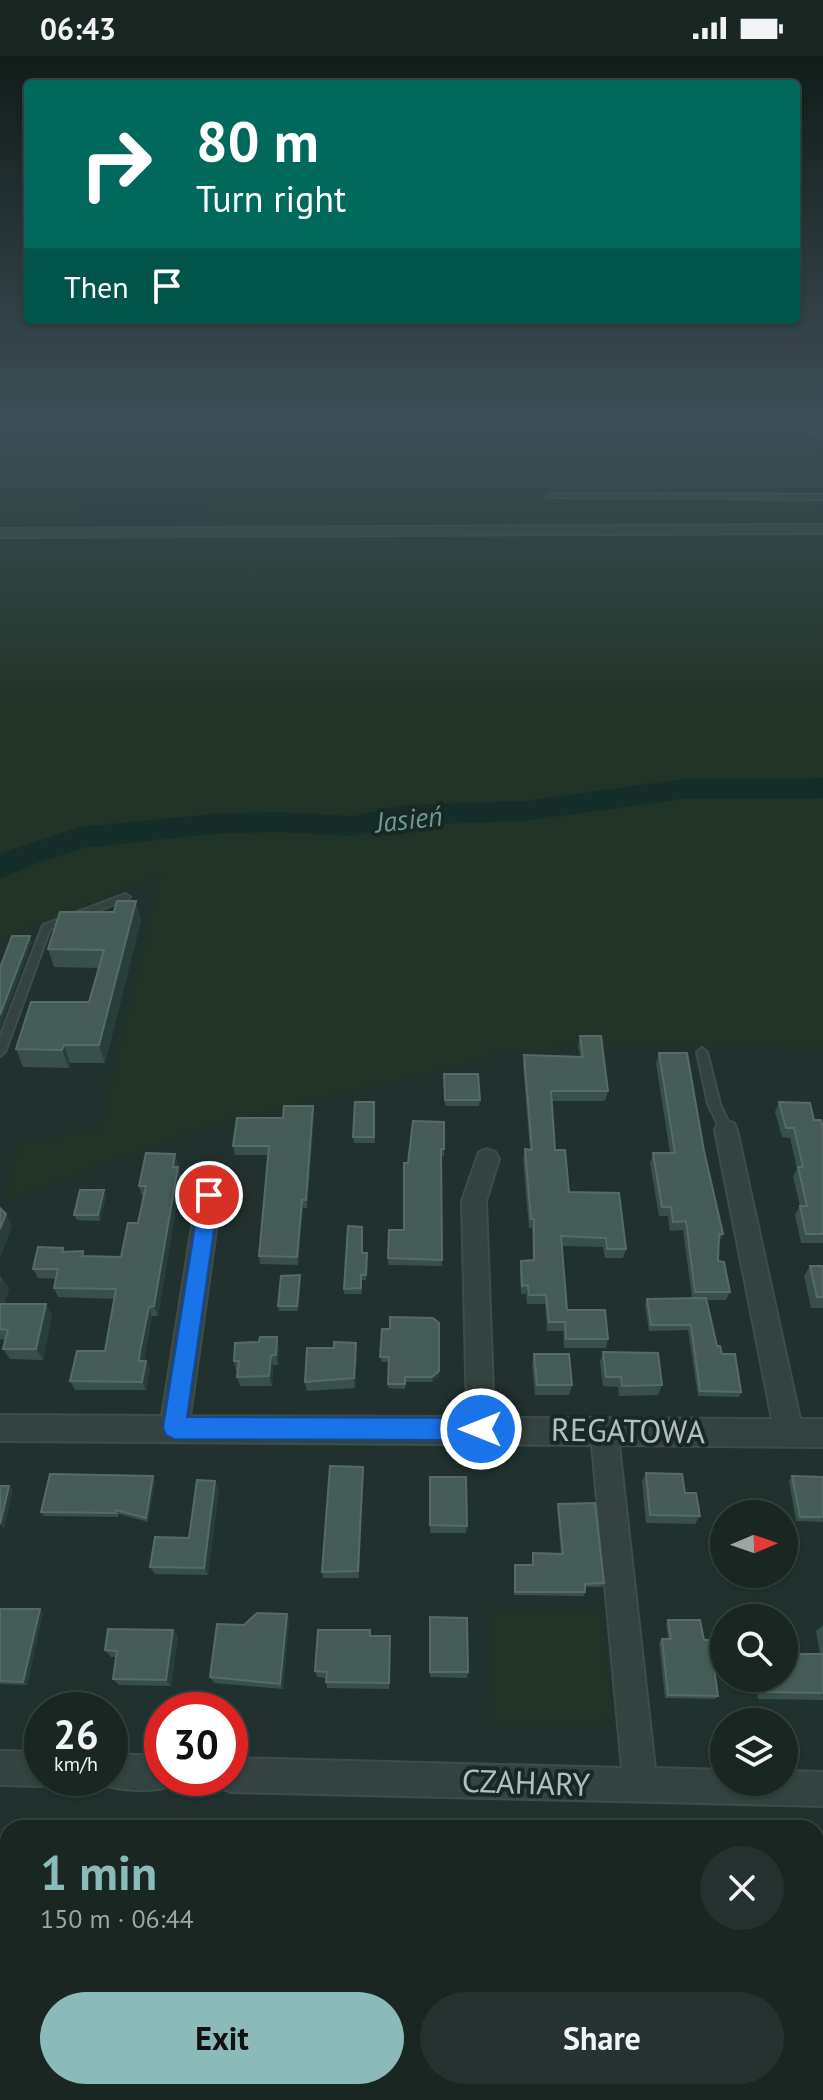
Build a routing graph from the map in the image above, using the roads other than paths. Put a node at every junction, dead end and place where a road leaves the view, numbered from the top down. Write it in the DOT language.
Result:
graph roads {
  1 [pos="823,529"];
  2 [pos="0,533"];
  3 [pos="125,897"];
  4 [pos="0,1052"];
  5 [pos="702,1052"];
  6 [pos="726,1130"];
  7 [pos="487,1159"];
  8 [pos="209,1195"];
  9 [pos="0,1428"];
  10 [pos="174,1428"];
  11 [pos="481,1429"];
  12 [pos="604,1430"];
  13 [pos="789,1433"];
  14 [pos="823,1433"];
  15 [pos="0,1768"];
  16 [pos="24,1769"];
  17 [pos="248,1775"];
  18 [pos="640,1786"];
  19 [pos="823,1789"];
  1 -- 2 [label="street"];
  3 -- 4 [label="lane"];
  5 -- 6 [label="lane"];
  6 -- 13 [label="street"];
  7 -- 11 [label="street"];
  8 -- 10 [label="street"];
  9 -- 10 [label="street, REGATOWA"];
  10 -- 11 [label="street, REGATOWA"];
  11 -- 12 [label="street, REGATOWA"];
  12 -- 13 [label="street, REGATOWA"];
  12 -- 18 [label="street"];
  13 -- 14 [label="street, REGATOWA"];
  15 -- 16 [label="street"];
  17 -- 18 [label="street, CZAHARY"];
  18 -- 19 [label="street, CZAHARY"];
}
